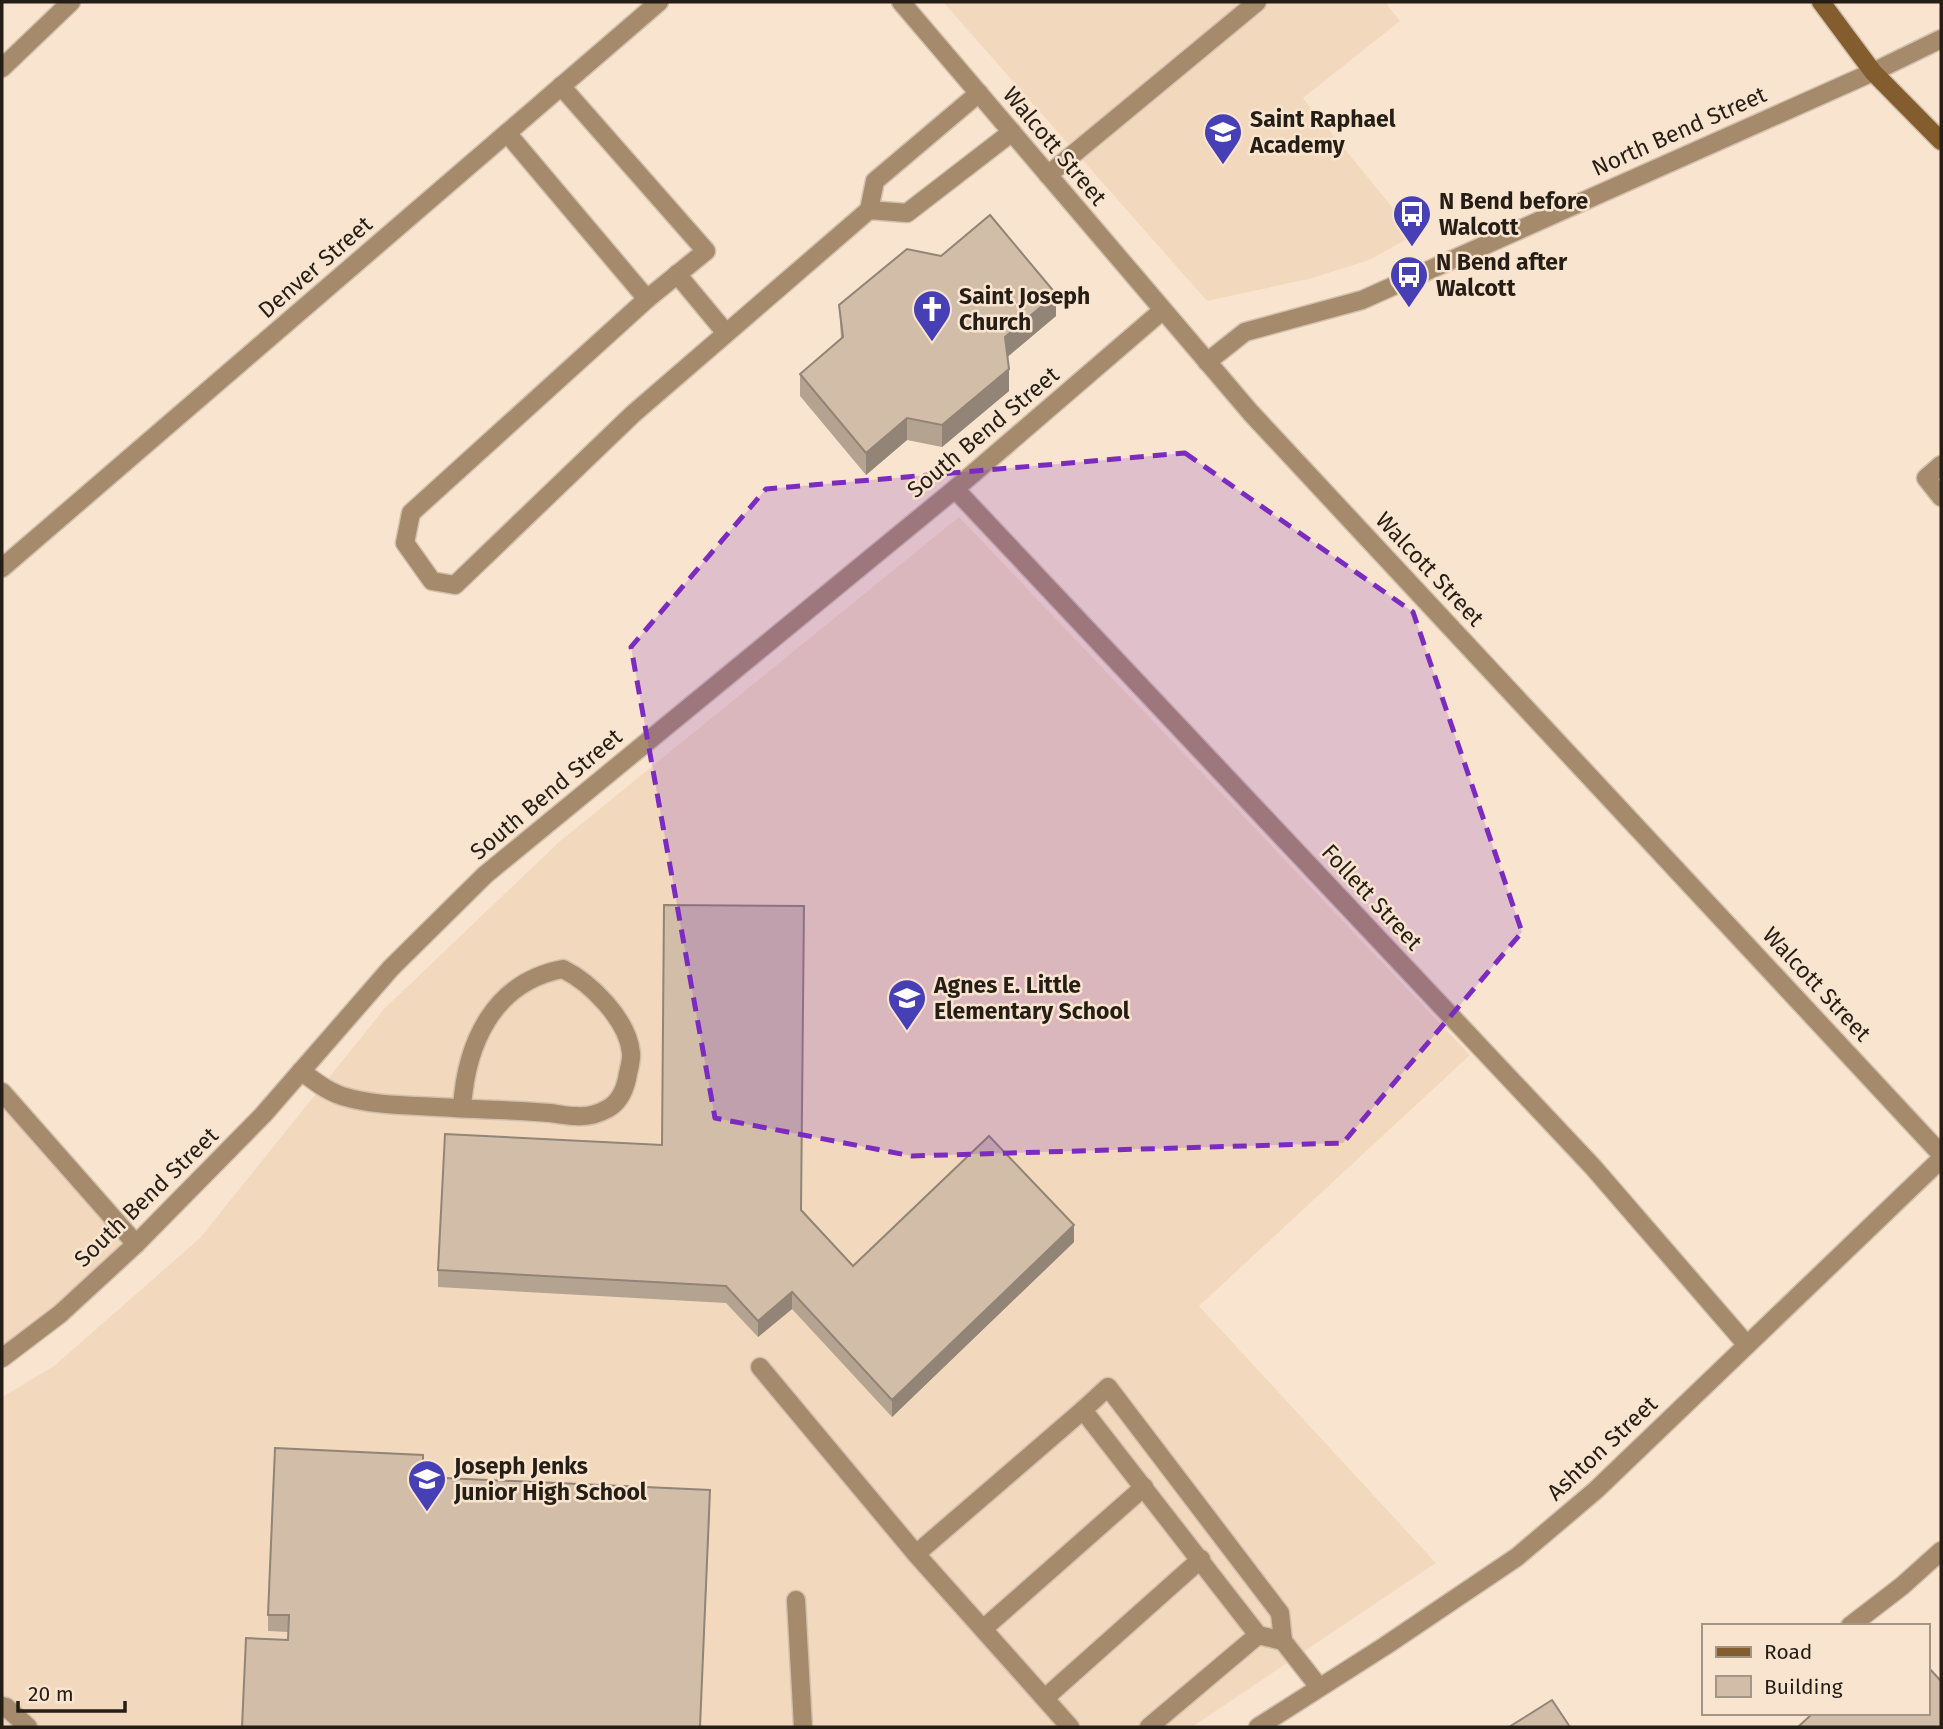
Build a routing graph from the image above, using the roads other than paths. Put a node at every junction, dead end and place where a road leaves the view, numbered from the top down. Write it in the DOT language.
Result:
graph roads {
  1 [pos="71,2"];
  2 [pos="659,2"];
  3 [pos="901,2"];
  4 [pos="1257,2"];
  5 [pos="1821,2"];
  6 [pos="1941,39"];
  7 [pos="2,68"];
  8 [pos="1874,72"];
  9 [pos="561,86"];
  10 [pos="978,93"];
  11 [pos="1012,132"];
  12 [pos="507,133"];
  13 [pos="1941,141"];
  14 [pos="1048,175"];
  15 [pos="869,210"];
  16 [pos="677,274"];
  17 [pos="647,299"];
  18 [pos="1163,310"];
  19 [pos="726,333"];
  20 [pos="1206,362"];
  21 [pos="1941,465"];
  22 [pos="955,488"];
  23 [pos="1941,497"];
  24 [pos="2,568"];
  25 [pos="301,1071"];
  26 [pos="2,1092"];
  27 [pos="462,1108"];
  28 [pos="1941,1154"];
  29 [pos="1941,1159"];
  30 [pos="136,1244"];
  31 [pos="1747,1345"];
  32 [pos="2,1358"];
  33 [pos="760,1367"];
  34 [pos="1083,1410"];
  35 [pos="1144,1487"];
  36 [pos="1941,1551"];
  37 [pos="916,1554"];
  38 [pos="1201,1559"];
  39 [pos="796,1600"];
  40 [pos="1853,1624"];
  41 [pos="983,1629"];
  42 [pos="1258,1635"];
  43 [pos="1283,1641"];
  44 [pos="1319,1688"];
  45 [pos="1045,1698"];
  46 [pos="2,1706"];
  47 [pos="28,1727"];
  48 [pos="803,1727"];
  49 [pos="1070,1727"];
  50 [pos="1149,1727"];
  51 [pos="1258,1727"];
  1 -- 7 [label="street"];
  2 -- 9 [label="street, Denver Street"];
  3 -- 10 [label="street, Walcott Street"];
  4 -- 14 [label="street"];
  5 -- 8 [label="main road"];
  6 -- 8 [label="street, North Bend Street"];
  8 -- 13 [label="main road"];
  8 -- 20 [label="street, North Bend Street"];
  9 -- 12 [label="street, Denver Street"];
  9 -- 16 [label="street"];
  10 -- 11 [label="street, Walcott Street"];
  10 -- 15 [label="street"];
  11 -- 14 [label="street, Walcott Street"];
  11 -- 15 [label="street"];
  12 -- 17 [label="street"];
  12 -- 24 [label="street, Denver Street"];
  14 -- 18 [label="street, Walcott Street"];
  15 -- 19 [label="street"];
  16 -- 17 [label="street"];
  16 -- 19 [label="street"];
  17 -- 19 [label="street"];
  18 -- 20 [label="street, Walcott Street"];
  18 -- 22 [label="street, South Bend Street"];
  20 -- 28 [label="street, Walcott Street"];
  21 -- 23 [label="street"];
  22 -- 25 [label="street, South Bend Street"];
  22 -- 31 [label="street, Follett Street"];
  25 -- 27 [label="street"];
  25 -- 30 [label="street, South Bend Street"];
  26 -- 30 [label="street"];
  27 -- 27 [label="street"];
  29 -- 31 [label="street, Ashton Street"];
  30 -- 32 [label="street, South Bend Street"];
  31 -- 44 [label="street, Ashton Street"];
  33 -- 37 [label="street"];
  34 -- 35 [label="street"];
  34 -- 37 [label="street"];
  34 -- 43 [label="street"];
  35 -- 38 [label="street"];
  35 -- 41 [label="street"];
  36 -- 40 [label="street"];
  37 -- 41 [label="street"];
  38 -- 42 [label="street"];
  38 -- 45 [label="street"];
  39 -- 48 [label="street"];
  41 -- 45 [label="street"];
  42 -- 43 [label="street"];
  42 -- 50 [label="street"];
  43 -- 44 [label="street"];
  44 -- 51 [label="street, Ashton Street"];
  45 -- 49 [label="street"];
  46 -- 47 [label="street"];
}
